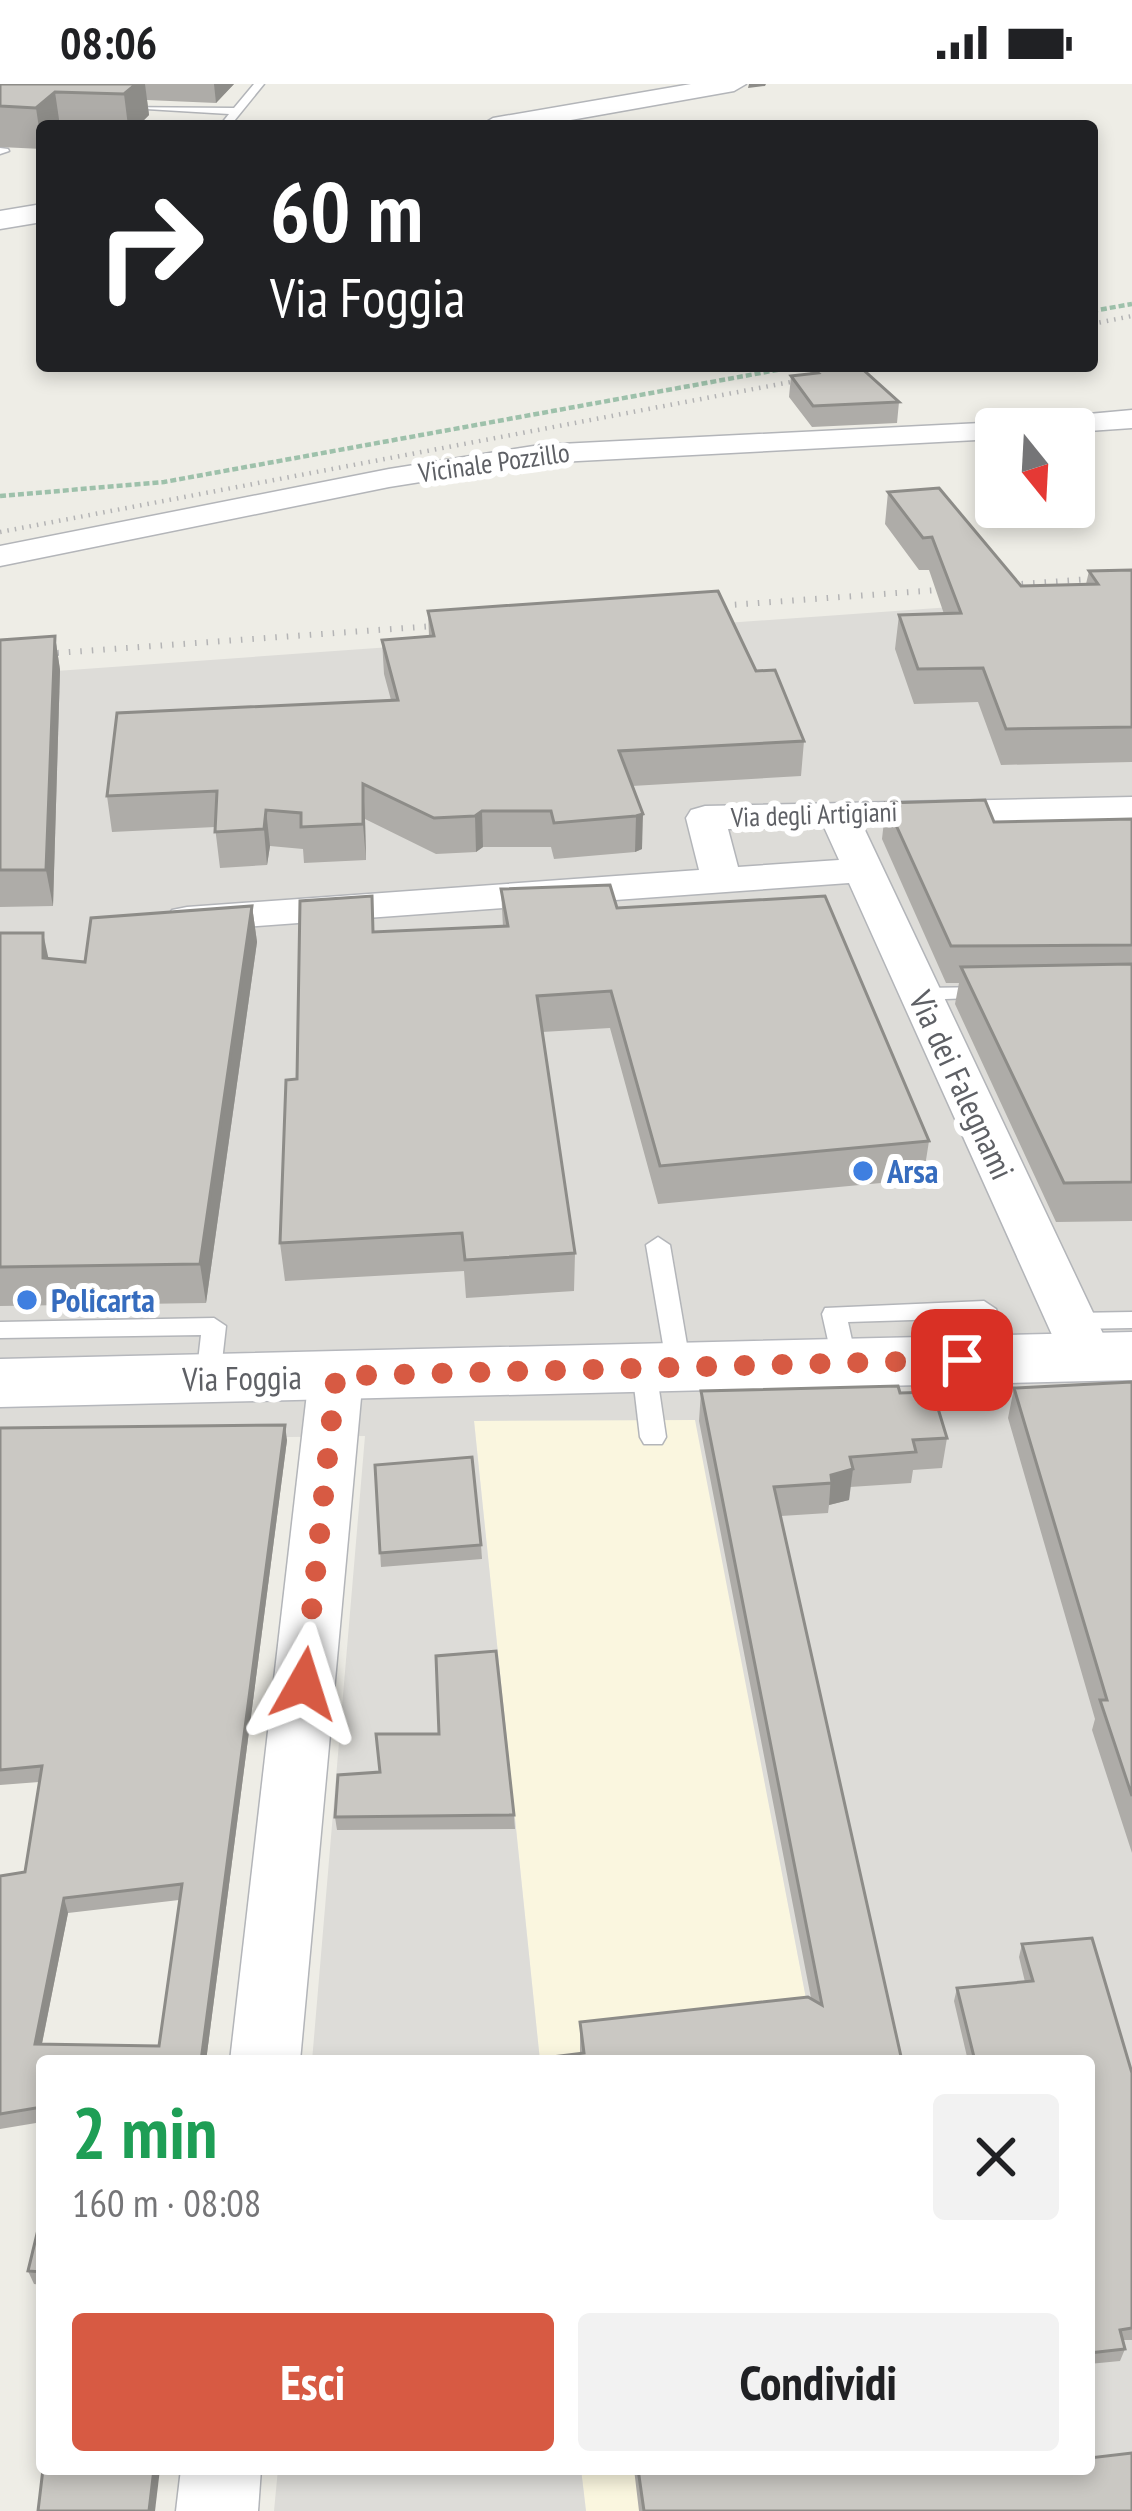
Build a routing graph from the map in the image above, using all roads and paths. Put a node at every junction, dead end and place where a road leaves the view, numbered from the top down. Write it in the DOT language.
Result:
graph roads {
  1 [pos="259,84"];
  2 [pos="734,84"];
  3 [pos="97,106"];
  4 [pos="236,111"];
  5 [pos="180,113"];
  6 [pos="173,120"];
  7 [pos="229,120"];
  8 [pos="528,120"];
  9 [pos="36,214"];
  10 [pos="0,220"];
  11 [pos="36,224"];
  12 [pos="0,230"];
  13 [pos="1132,304"];
  14 [pos="1098,310"];
  15 [pos="767,372"];
  16 [pos="1132,419"];
  17 [pos="1095,422"];
  18 [pos="975,431"];
  19 [pos="0,496"];
  20 [pos="0,556"];
  21 [pos="1132,809"];
  22 [pos="837,813"];
  23 [pos="863,869"];
  24 [pos="722,880"];
  25 [pos="184,919"];
  26 [pos="1014,992"];
  27 [pos="920,994"];
  28 [pos="658,1245"];
  29 [pos="0,1330"];
  30 [pos="1106,1339"];
  31 [pos="662,1368"];
  32 [pos="336,1376"];
  33 [pos="208,1379"];
  34 [pos="0,1383"];
  35 [pos="653,1437"];
  36 [pos="266,2055"];
  37 [pos="220,2475"];
  38 [pos="217,2511"];
  1 -- 4 [label="lane"];
  2 -- 8 [label="street"];
  3 -- 4 [label="lane"];
  4 -- 7 [label="lane"];
  5 -- 6 [label="lane"];
  9 -- 10 [label="street"];
  11 -- 12 [label="street"];
  13 -- 14 [label="path"];
  15 -- 19 [label="path"];
  16 -- 17 [label="street"];
  18 -- 20 [label="street, Vicinale Pozzillo"];
  21 -- 22 [label="street, Via degli Artigiani"];
  22 -- 23 [label="street, Via dei Falegnami"];
  22 -- 24 [label="street, Via degli Artigiani"];
  23 -- 24 [label="street"];
  23 -- 27 [label="street, Via dei Falegnami"];
  24 -- 25 [label="street"];
  26 -- 27 [label="lane"];
  27 -- 30 [label="street, Via dei Falegnami"];
  28 -- 31 [label="lane"];
  29 -- 33 [label="lane"];
  30 -- 31 [label="main road, Via Foggia"];
  31 -- 32 [label="main road, Via Foggia"];
  31 -- 35 [label="lane"];
  32 -- 33 [label="main road, Via Foggia"];
  32 -- 36 [label="street"];
  33 -- 34 [label="main road, Via Foggia"];
  37 -- 38 [label="street"];
}
